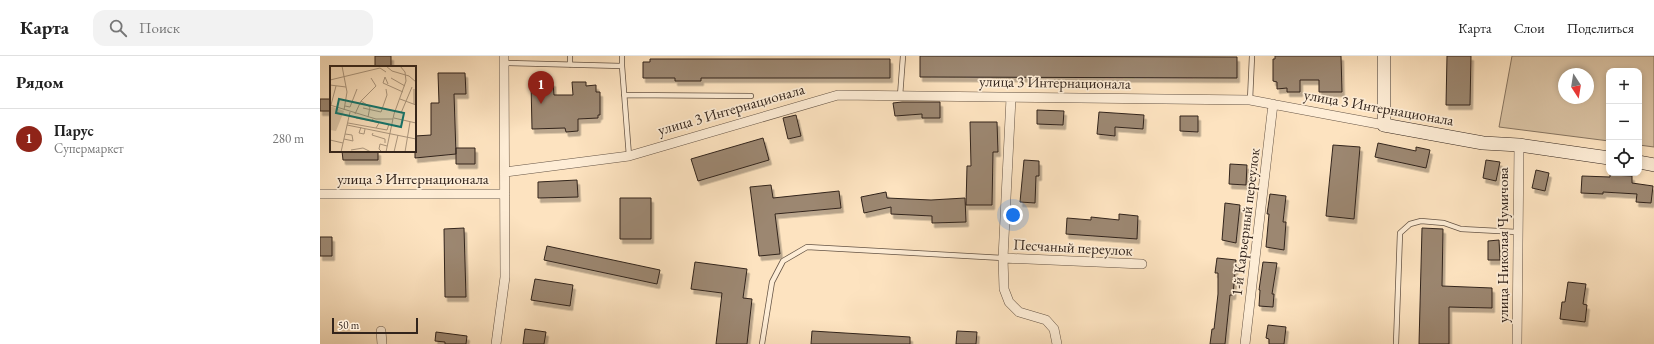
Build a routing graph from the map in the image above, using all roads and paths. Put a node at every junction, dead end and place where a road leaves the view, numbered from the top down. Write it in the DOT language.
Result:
graph roads {
  1 [pos="570,56"];
  2 [pos="622,56"];
  3 [pos="902,56"];
  4 [pos="1252,56"];
  5 [pos="1384,56"];
  6 [pos="504,59"];
  7 [pos="570,64"];
  8 [pos="622,66"];
  9 [pos="624,96"];
  10 [pos="751,96"];
  11 [pos="900,96"];
  12 [pos="1011,98"];
  13 [pos="1250,100"];
  14 [pos="1273,104"];
  15 [pos="1384,125"];
  16 [pos="1519,146"];
  17 [pos="629,156"];
  18 [pos="1606,158"];
  19 [pos="1642,163"];
  20 [pos="1654,165"];
  21 [pos="505,172"];
  22 [pos="320,194"];
  23 [pos="505,194"];
  24 [pos="1517,232"];
  25 [pos="1003,258"];
  26 [pos="1142,264"];
  27 [pos="381,331"];
  28 [pos="382,344"];
  29 [pos="496,344"];
  30 [pos="762,344"];
  31 [pos="1057,344"];
  32 [pos="1245,344"];
  33 [pos="1396,344"];
  34 [pos="1517,344"];
  1 -- 7 [label="lane"];
  2 -- 8 [label="lane"];
  3 -- 11 [label="lane"];
  4 -- 13 [label="lane"];
  5 -- 15 [label="street"];
  6 -- 7 [label="lane"];
  6 -- 21 [label="street"];
  7 -- 8 [label="lane"];
  8 -- 9 [label="lane"];
  9 -- 10 [label="lane"];
  9 -- 17 [label="lane"];
  11 -- 12 [label="street, улица 3 Интернационала"];
  11 -- 17 [label="street, улица 3 Интернационала"];
  12 -- 13 [label="street, улица 3 Интернационала"];
  12 -- 25 [label="street"];
  13 -- 14 [label="street, улица 3 Интернационала"];
  14 -- 15 [label="street, улица 3 Интернационала"];
  14 -- 32 [label="street, 1-й Карьерный переулок"];
  15 -- 16 [label="street, улица 3 Интернационала"];
  16 -- 18 [label="street, улица 3 Интернационала"];
  16 -- 24 [label="street, улица Николая Чумичова"];
  17 -- 21 [label="street, улица 3 Интернационала"];
  19 -- 20 [label="street"];
  21 -- 23 [label="street"];
  22 -- 23 [label="street, улица 3 Интернационала"];
  23 -- 29 [label="street"];
  24 -- 33 [label="lane"];
  24 -- 34 [label="street, улица Николая Чумичова"];
  25 -- 26 [label="street, Песчаный переулок"];
  25 -- 30 [label="lane"];
  25 -- 31 [label="street"];
  27 -- 28 [label="street"];
}
